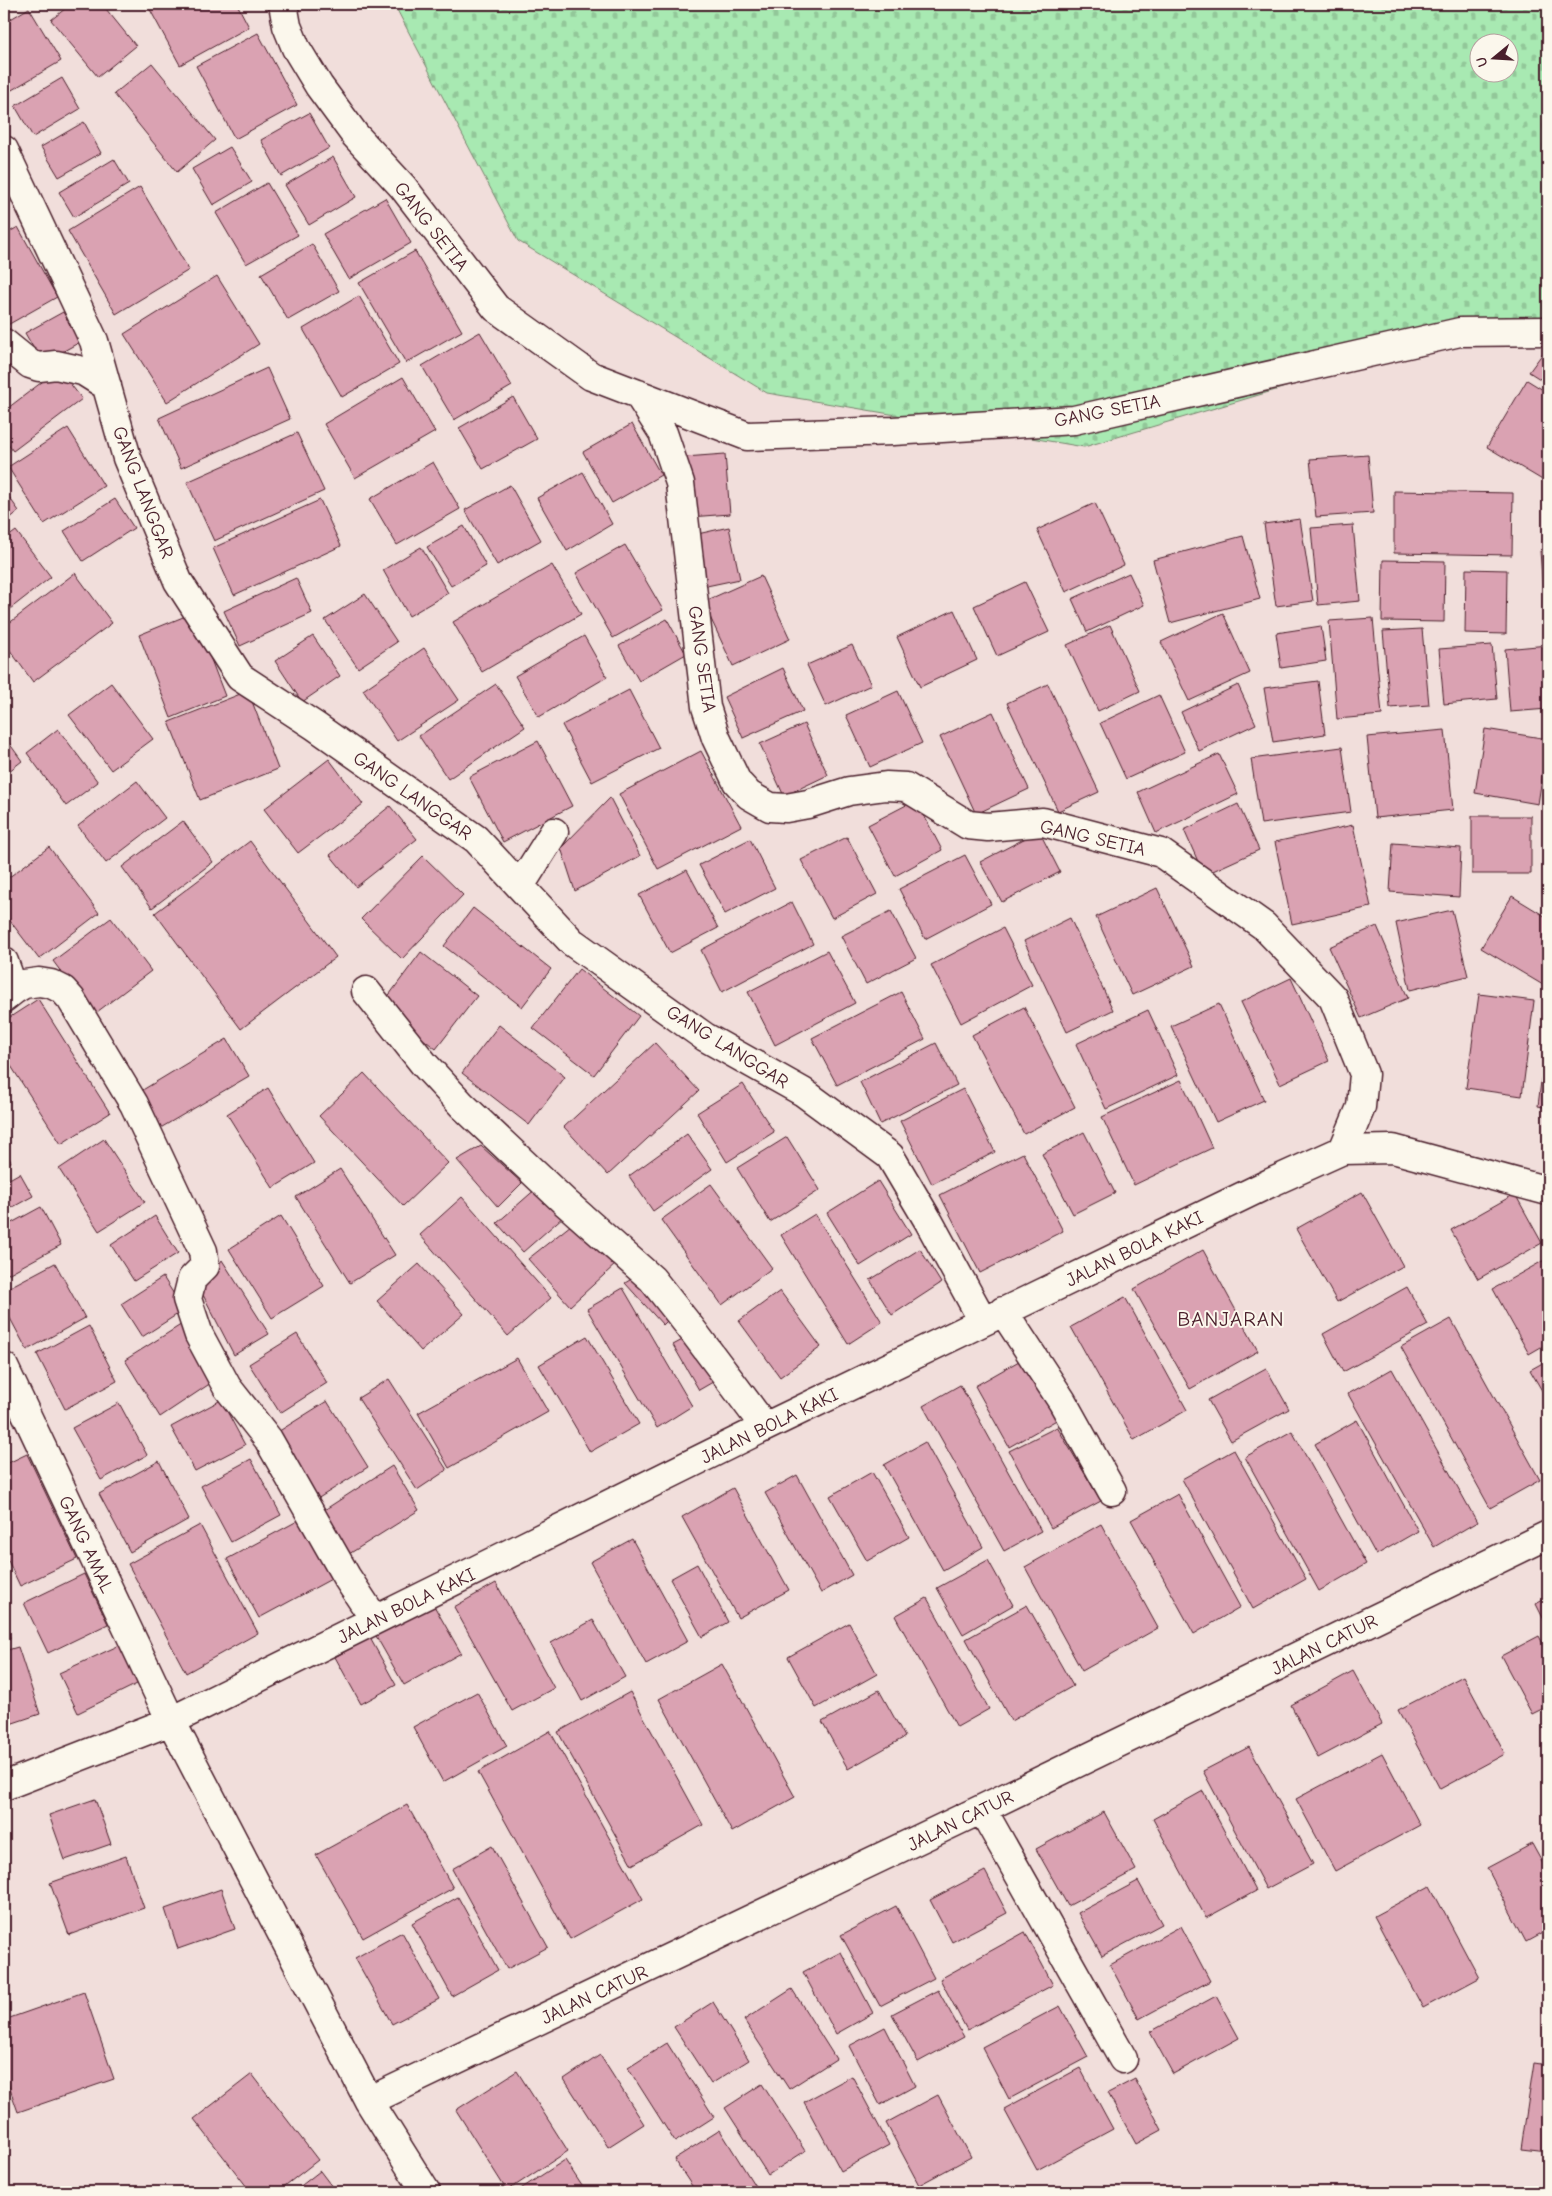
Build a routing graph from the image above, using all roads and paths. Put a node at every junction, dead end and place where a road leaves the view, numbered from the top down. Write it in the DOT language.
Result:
graph roads {
  1 [pos="283,4"];
  2 [pos="4,150"];
  3 [pos="1548,331"];
  4 [pos="4,343"];
  5 [pos="107,386"];
  6 [pos="638,394"];
  7 [pos="554,832"];
  8 [pos="520,886"];
  9 [pos="4,962"];
  10 [pos="366,991"];
  11 [pos="9,994"];
  12 [pos="1343,1150"];
  13 [pos="1548,1191"];
  14 [pos="993,1316"];
  15 [pos="4,1367"];
  16 [pos="765,1427"];
  17 [pos="1112,1491"];
  18 [pos="1548,1535"];
  19 [pos="375,1620"];
  20 [pos="171,1721"];
  21 [pos="4,1786"];
  22 [pos="982,1809"];
  23 [pos="1123,2059"];
  24 [pos="369,2101"];
  25 [pos="426,2192"];
  1 -- 6 [label="street, GANG SETIA"];
  2 -- 5 [label="street, GANG LANGGAR"];
  3 -- 6 [label="street, GANG SETIA"];
  4 -- 5 [label="street"];
  5 -- 8 [label="street, GANG LANGGAR"];
  6 -- 12 [label="street, GANG SETIA"];
  7 -- 8 [label="street"];
  8 -- 14 [label="street, GANG LANGGAR"];
  9 -- 11 [label="street"];
  10 -- 16 [label="street"];
  11 -- 19 [label="street"];
  12 -- 13 [label="street, JALAN BOLA KAKI"];
  12 -- 14 [label="street, JALAN BOLA KAKI"];
  14 -- 16 [label="street, JALAN BOLA KAKI"];
  14 -- 17 [label="street, GANG LANGGAR"];
  15 -- 20 [label="street, GANG AMAL"];
  16 -- 19 [label="street, JALAN BOLA KAKI"];
  18 -- 22 [label="street, JALAN CATUR"];
  19 -- 20 [label="street, JALAN BOLA KAKI"];
  20 -- 21 [label="street, JALAN BOLA KAKI"];
  20 -- 24 [label="street, GANG AMAL"];
  22 -- 23 [label="street"];
  22 -- 24 [label="street, JALAN CATUR"];
  24 -- 25 [label="street, GANG AMAL"];
}
